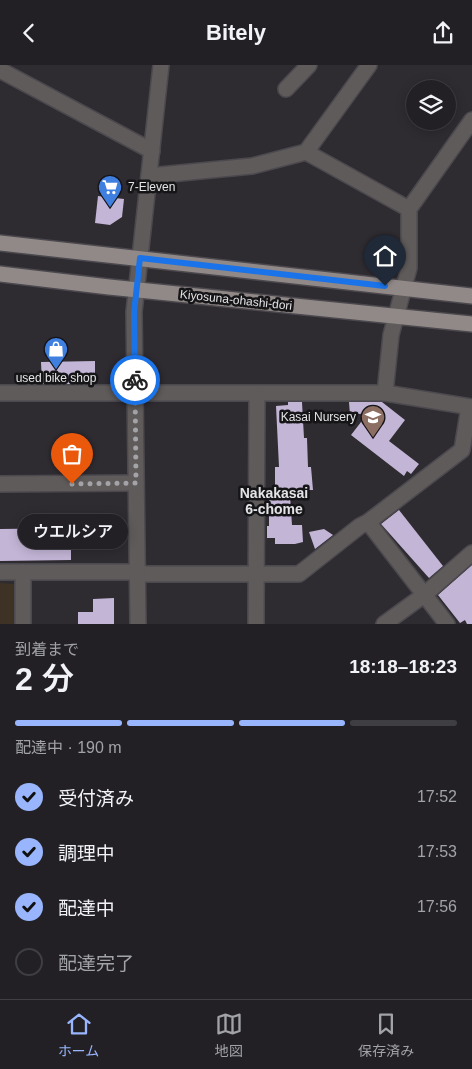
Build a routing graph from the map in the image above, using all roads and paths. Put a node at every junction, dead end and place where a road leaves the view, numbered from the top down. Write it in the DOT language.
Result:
graph roads {
  1 [pos="162,65"];
  2 [pos="309,65"];
  3 [pos="370,65"];
  4 [pos="0,70"];
  5 [pos="286,89"];
  6 [pos="472,120"];
  7 [pos="152,151"];
  8 [pos="306,152"];
  9 [pos="149,176"];
  10 [pos="409,209"];
  11 [pos="0,243"];
  12 [pos="140,258"];
  13 [pos="0,274"];
  14 [pos="404,288"];
  15 [pos="137,290"];
  16 [pos="472,296"];
  17 [pos="396,316"];
  18 [pos="472,324"];
  19 [pos="0,393"];
  20 [pos="135,393"];
  21 [pos="385,393"];
  22 [pos="257,394"];
  23 [pos="470,407"];
  24 [pos="136,483"];
  25 [pos="0,484"];
  26 [pos="368,522"];
  27 [pos="472,553"];
  28 [pos="0,572"];
  29 [pos="23,572"];
  30 [pos="138,573"];
  31 [pos="256,574"];
  32 [pos="424,595"];
  33 [pos="23,624"];
  34 [pos="138,624"];
  35 [pos="256,624"];
  36 [pos="384,624"];
  37 [pos="447,624"];
  1 -- 7 [label="street"];
  2 -- 5 [label="street"];
  3 -- 8 [label="street"];
  4 -- 7 [label="street"];
  6 -- 10 [label="street"];
  7 -- 9 [label="street"];
  8 -- 9 [label="street"];
  8 -- 10 [label="street"];
  9 -- 12 [label="street"];
  10 -- 14 [label="street"];
  11 -- 12 [label="main road"];
  12 -- 14 [label="main road"];
  12 -- 15 [label="street"];
  13 -- 15 [label="main road, Kiyosuna-ohashi-dori"];
  14 -- 16 [label="main road"];
  14 -- 17 [label="street"];
  15 -- 17 [label="main road, Kiyosuna-ohashi-dori"];
  15 -- 20 [label="street"];
  17 -- 18 [label="main road, Kiyosuna-ohashi-dori"];
  17 -- 21 [label="street"];
  19 -- 20 [label="street"];
  20 -- 22 [label="street"];
  20 -- 24 [label="street"];
  21 -- 22 [label="street"];
  21 -- 23 [label="street"];
  22 -- 31 [label="street"];
  23 -- 26 [label="street"];
  24 -- 25 [label="street"];
  24 -- 30 [label="street"];
  26 -- 31 [label="street"];
  26 -- 32 [label="street"];
  27 -- 32 [label="street"];
  28 -- 29 [label="street"];
  29 -- 30 [label="street"];
  29 -- 33 [label="street"];
  30 -- 31 [label="street"];
  30 -- 34 [label="street"];
  31 -- 35 [label="street"];
  32 -- 36 [label="street"];
  32 -- 37 [label="street"];
}
